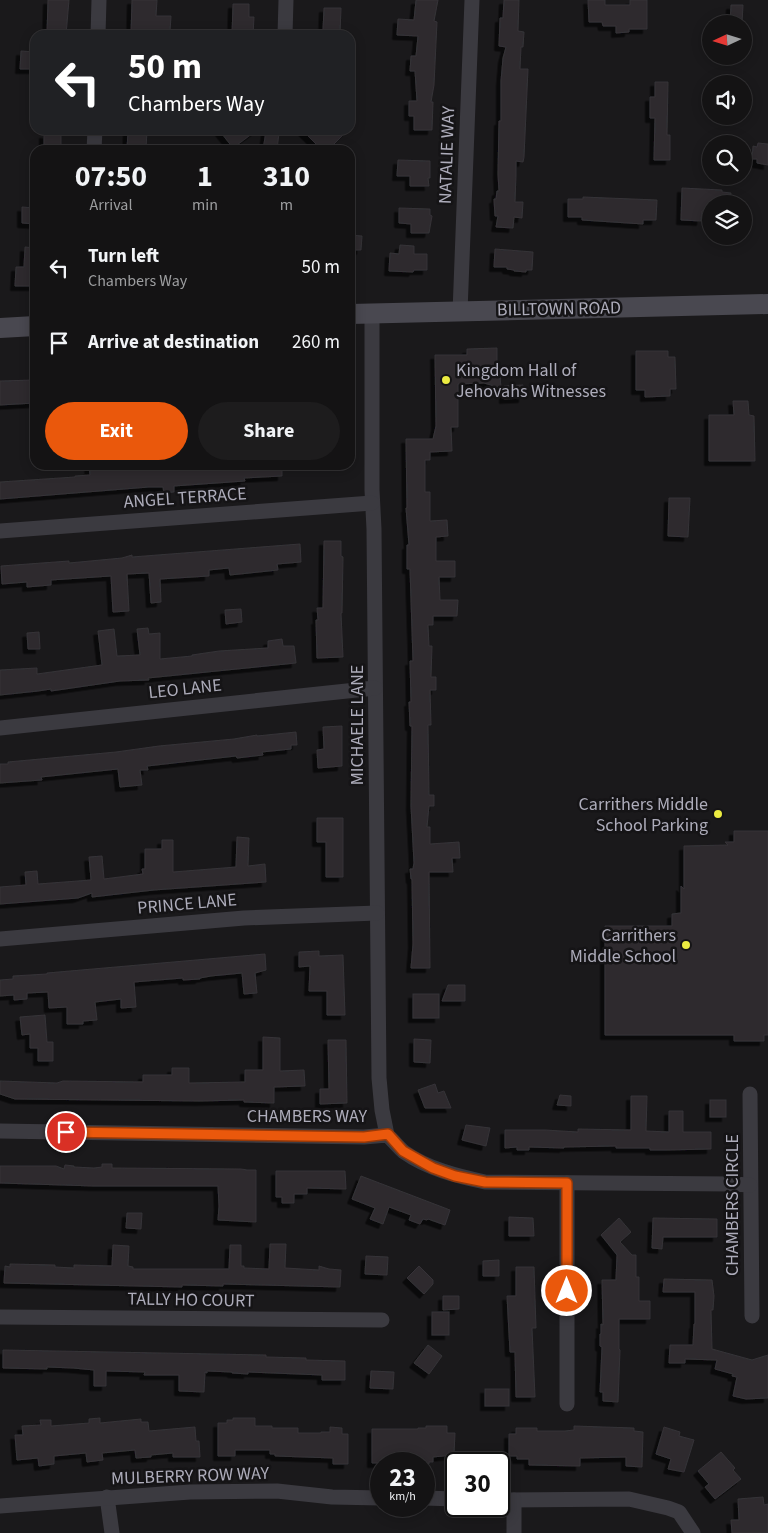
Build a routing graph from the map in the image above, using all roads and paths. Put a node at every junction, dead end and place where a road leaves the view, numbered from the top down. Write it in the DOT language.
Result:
graph roads {
  1 [pos="99,0"];
  2 [pos="286,0"];
  3 [pos="472,0"];
  4 [pos="98,30"];
  5 [pos="284,30"];
  6 [pos="768,304"];
  7 [pos="460,312"];
  8 [pos="355,314"];
  9 [pos="372,315"];
  10 [pos="30,326"];
  11 [pos="0,328"];
  12 [pos="372,503"];
  13 [pos="0,531"];
  14 [pos="375,688"];
  15 [pos="0,728"];
  16 [pos="377,913"];
  17 [pos="0,939"];
  18 [pos="750,1094"];
  19 [pos="0,1131"];
  20 [pos="388,1134"];
  21 [pos="567,1183"];
  22 [pos="750,1185"];
  23 [pos="752,1316"];
  24 [pos="0,1317"];
  25 [pos="382,1320"];
  26 [pos="567,1404"];
  27 [pos="107,1497"];
  28 [pos="370,1498"];
  29 [pos="510,1500"];
  30 [pos="514,1500"];
  31 [pos="0,1506"];
  32 [pos="112,1533"];
  33 [pos="514,1533"];
  34 [pos="693,1533"];
  1 -- 4 [label="street"];
  2 -- 5 [label="street"];
  3 -- 7 [label="street, NATALIE WAY"];
  6 -- 7 [label="main road, BILLTOWN ROAD"];
  7 -- 9 [label="main road, BILLTOWN ROAD"];
  8 -- 9 [label="main road, BILLTOWN ROAD"];
  9 -- 12 [label="street, MICHAELE LANE"];
  10 -- 11 [label="main road"];
  12 -- 13 [label="street, ANGEL TERRACE"];
  12 -- 14 [label="street, MICHAELE LANE"];
  14 -- 15 [label="street, LEO LANE"];
  14 -- 16 [label="street, MICHAELE LANE"];
  16 -- 17 [label="street, PRINCE LANE"];
  16 -- 20 [label="street, MICHAELE LANE"];
  18 -- 22 [label="street, CHAMBERS CIRCLE"];
  19 -- 20 [label="street, CHAMBERS WAY"];
  20 -- 21 [label="street, CHAMBERS WAY"];
  21 -- 22 [label="street, CHAMBERS WAY"];
  21 -- 26 [label="street"];
  22 -- 23 [label="street, CHAMBERS CIRCLE"];
  24 -- 25 [label="street, TALLY HO COURT"];
  27 -- 28 [label="street, MULBERRY ROW WAY"];
  27 -- 31 [label="street, MULBERRY ROW WAY"];
  27 -- 32 [label="street"];
  29 -- 30 [label="street"];
  30 -- 33 [label="street"];
  30 -- 34 [label="street"];
}
